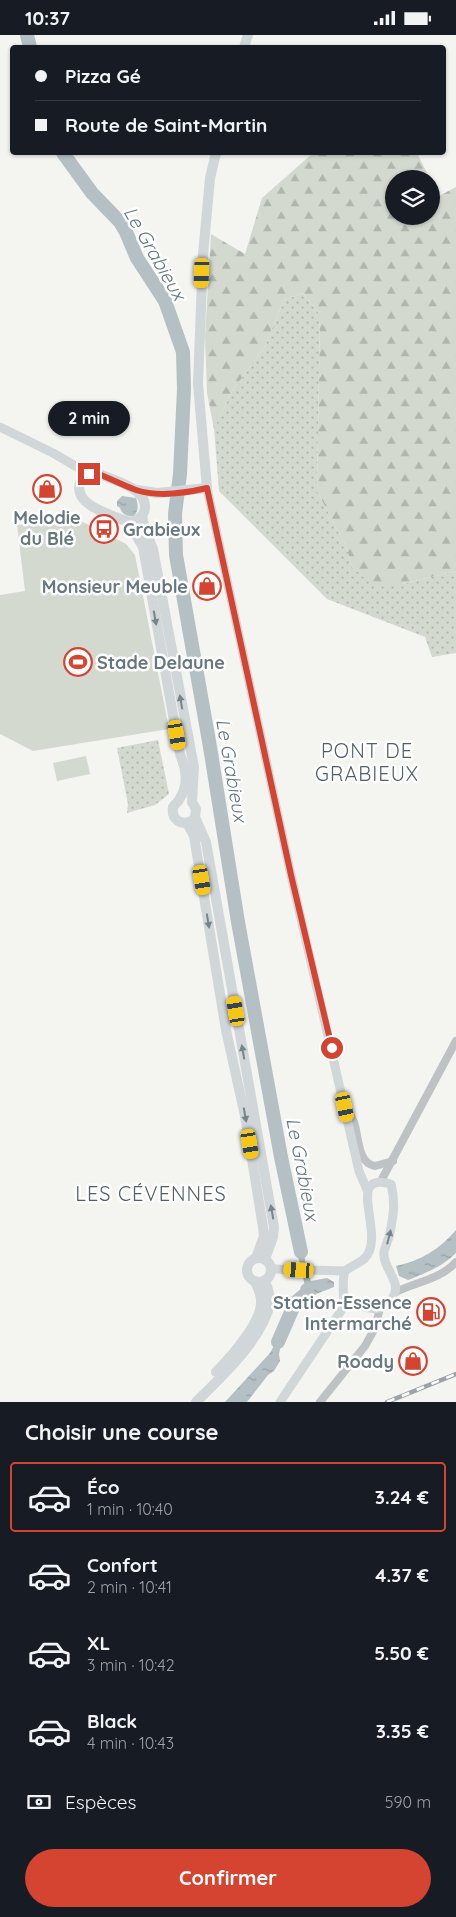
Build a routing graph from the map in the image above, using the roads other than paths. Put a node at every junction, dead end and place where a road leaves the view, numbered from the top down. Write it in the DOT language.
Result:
graph roads {
  1 [pos="216,155"];
  2 [pos="0,427"];
  3 [pos="85,477"];
  4 [pos="207,488"];
  5 [pos="137,490"];
  6 [pos="157,493"];
  7 [pos="145,504"];
  8 [pos="142,516"];
  9 [pos="128,522"];
  10 [pos="180,800"];
  11 [pos="192,802"];
  12 [pos="191,820"];
  13 [pos="456,1041"];
  14 [pos="345,1107"];
  15 [pos="392,1163"];
  16 [pos="391,1184"];
  17 [pos="374,1185"];
  18 [pos="261,1258"];
  19 [pos="456,1262"];
  20 [pos="274,1269"];
  21 [pos="344,1274"];
  22 [pos="260,1281"];
  23 [pos="396,1292"];
  24 [pos="345,1296"];
  25 [pos="353,1303"];
  26 [pos="343,1308"];
  27 [pos="380,1308"];
  28 [pos="370,1309"];
  29 [pos="375,1323"];
  30 [pos="187,1402"];
  31 [pos="196,1402"];
  32 [pos="280,1402"];
  33 [pos="320,1402"];
  1 -- 4 [label="main road"];
  2 -- 3 [label="main road"];
  3 -- 5 [label="main road"];
  3 -- 9 [label="main road"];
  4 -- 6 [label="main road"];
  4 -- 14 [label="main road"];
  5 -- 6 [label="main road"];
  5 -- 7 [label="main road"];
  6 -- 7 [label="main road"];
  7 -- 8 [label="main road"];
  8 -- 9 [label="main road"];
  11 -- 8 [label="main road, one-way"];
  9 -- 10 [label="main road, one-way"];
  10 -- 11 [label="main road"];
  10 -- 12 [label="main road"];
  11 -- 12 [label="main road"];
  12 -- 18 [label="main road"];
  13 -- 15 [label="street"];
  14 -- 15 [label="street"];
  14 -- 17 [label="main road"];
  15 -- 16 [label="street"];
  15 -- 17 [label="street"];
  16 -- 17 [label="main road"];
  23 -- 16 [label="main road, one-way"];
  17 -- 21 [label="main road"];
  18 -- 20 [label="main road"];
  18 -- 22 [label="main road"];
  19 -- 23 [label="street"];
  20 -- 21 [label="main road"];
  20 -- 22 [label="main road"];
  21 -- 24 [label="main road"];
  22 -- 30 [label="main road"];
  22 -- 31 [label="main road"];
  23 -- 27 [label="main road"];
  24 -- 25 [label="main road"];
  24 -- 26 [label="main road"];
  25 -- 26 [label="main road"];
  25 -- 28 [label="main road"];
  26 -- 32 [label="main road"];
  27 -- 28 [label="main road"];
  27 -- 29 [label="street"];
  28 -- 29 [label="street"];
  29 -- 33 [label="street"];
}
